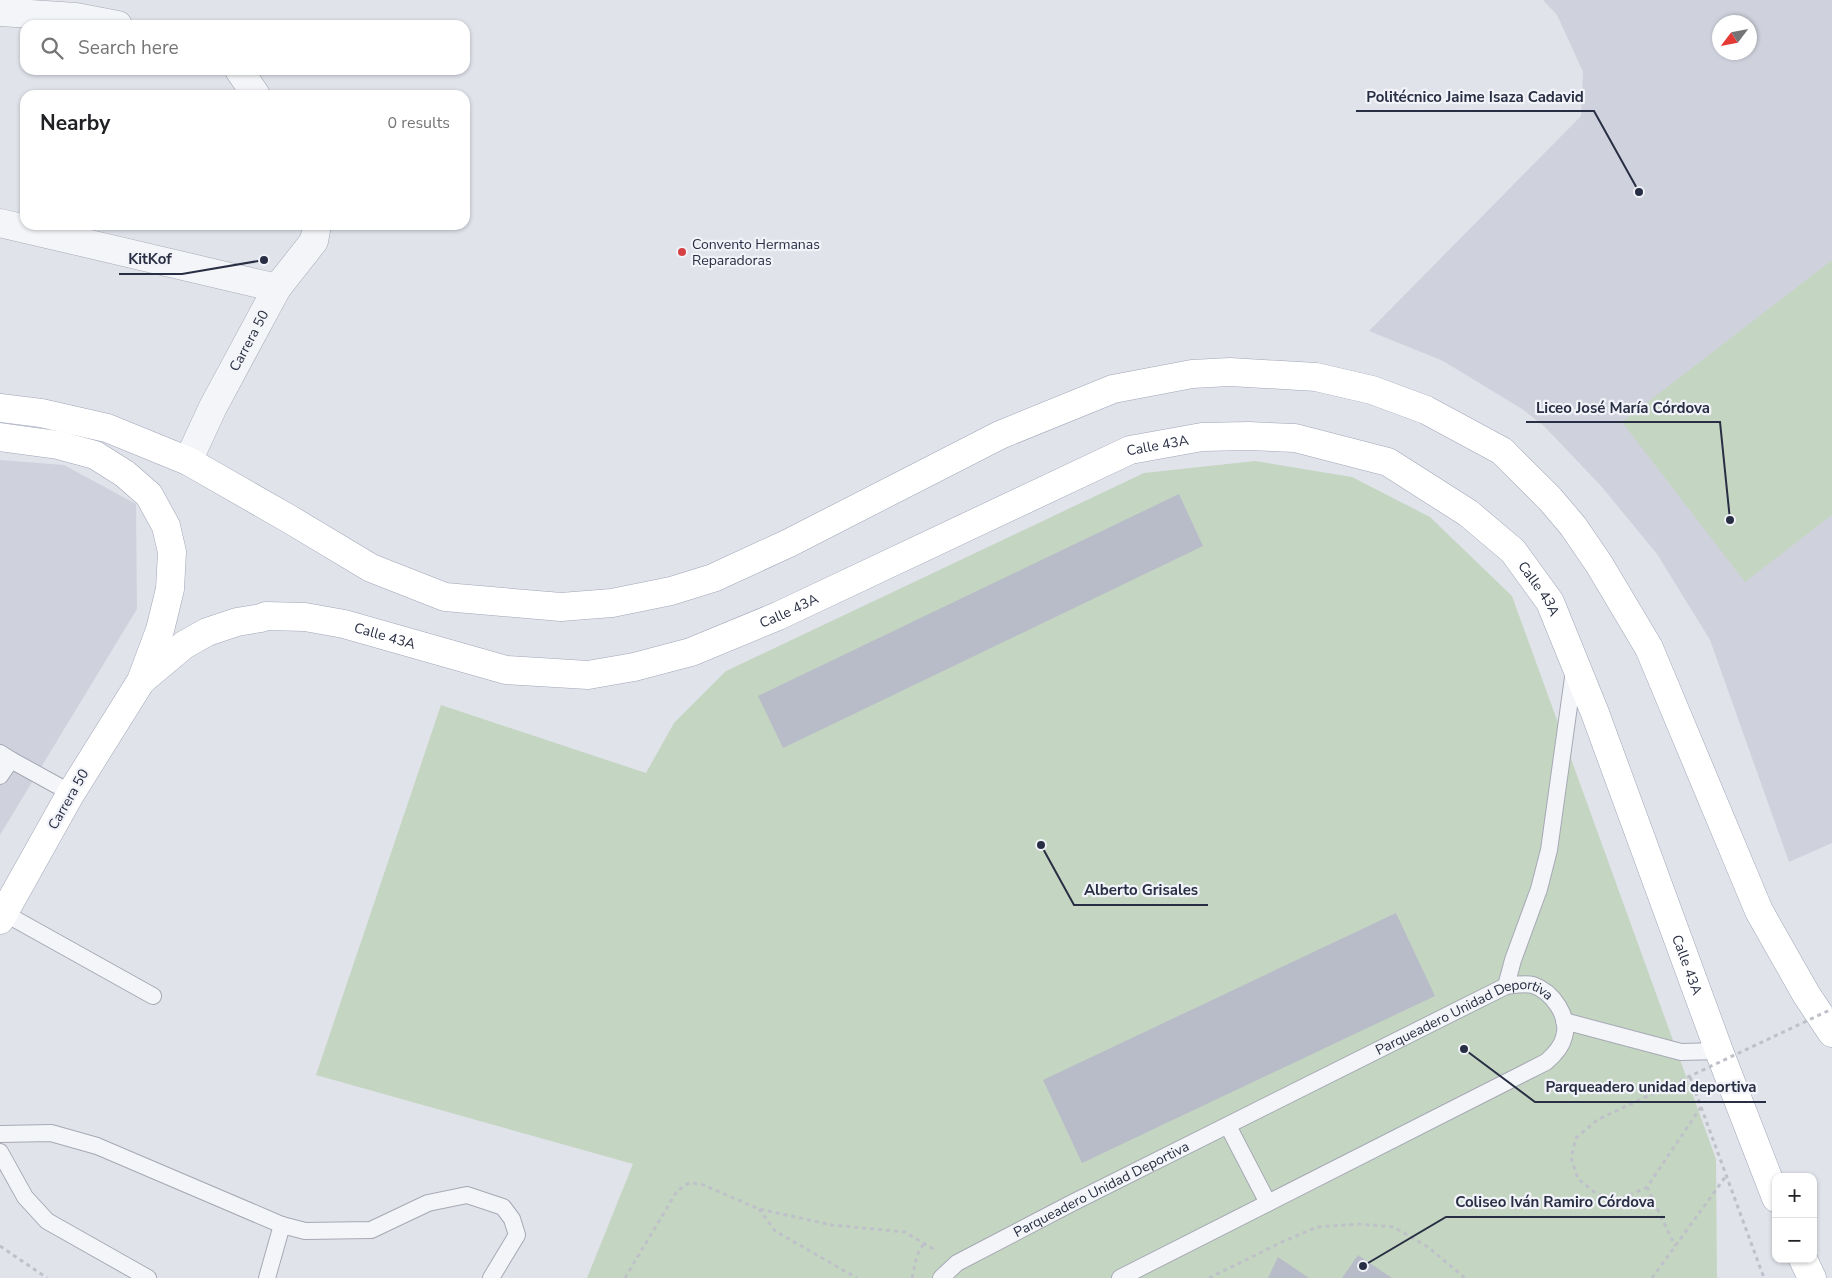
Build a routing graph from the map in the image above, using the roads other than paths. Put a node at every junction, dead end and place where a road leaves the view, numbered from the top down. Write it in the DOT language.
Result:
graph roads {
  1 [pos="0,12"];
  2 [pos="92,20"];
  3 [pos="242,75"];
  4 [pos="253,90"];
  5 [pos="0,223"];
  6 [pos="20,228"];
  7 [pos="30,230"];
  8 [pos="316,230"];
  9 [pos="277,288"];
  10 [pos="0,408"];
  11 [pos="0,437"];
  12 [pos="188,461"];
  13 [pos="1575,662"];
  14 [pos="142,681"];
  15 [pos="5,757"];
  16 [pos="0,776"];
  17 [pos="71,792"];
  18 [pos="2,917"];
  19 [pos="1506,986"];
  20 [pos="153,996"];
  21 [pos="1564,1021"];
  22 [pos="1832,1033"];
  23 [pos="1719,1051"];
  24 [pos="1228,1126"];
  25 [pos="0,1134"];
  26 [pos="0,1152"];
  27 [pos="1772,1188"];
  28 [pos="1268,1203"];
  29 [pos="282,1225"];
  30 [pos="1805,1263"];
  31 [pos="148,1278"];
  32 [pos="267,1278"];
  33 [pos="491,1278"];
  34 [pos="941,1278"];
  35 [pos="1120,1278"];
  36 [pos="1812,1278"];
  1 -- 2 [label="street"];
  3 -- 4 [label="street"];
  5 -- 6 [label="street"];
  7 -- 9 [label="street"];
  8 -- 9 [label="street, Carrera 50"];
  9 -- 12 [label="street, Carrera 50"];
  10 -- 12 [label="main road"];
  11 -- 14 [label="main road"];
  12 -- 22 [label="main road"];
  13 -- 14 [label="main road, Calle 43A"];
  13 -- 19 [label="lane"];
  13 -- 23 [label="main road, Calle 43A"];
  14 -- 17 [label="main road, Carrera 50"];
  15 -- 16 [label="lane"];
  15 -- 17 [label="lane"];
  17 -- 18 [label="main road, Carrera 50"];
  18 -- 20 [label="lane"];
  19 -- 21 [label="lane, Parqueadero Unidad Deportiva"];
  19 -- 24 [label="lane, Parqueadero Unidad Deportiva"];
  21 -- 23 [label="lane"];
  21 -- 28 [label="lane, Parqueadero Unidad Deportiva"];
  23 -- 27 [label="main road, Calle 43A"];
  24 -- 28 [label="lane"];
  24 -- 34 [label="lane, Parqueadero Unidad Deportiva"];
  25 -- 29 [label="lane"];
  26 -- 31 [label="lane"];
  28 -- 35 [label="lane, Parqueadero Unidad Deportiva"];
  29 -- 32 [label="lane"];
  29 -- 33 [label="lane"];
  30 -- 36 [label="main road"];
}
